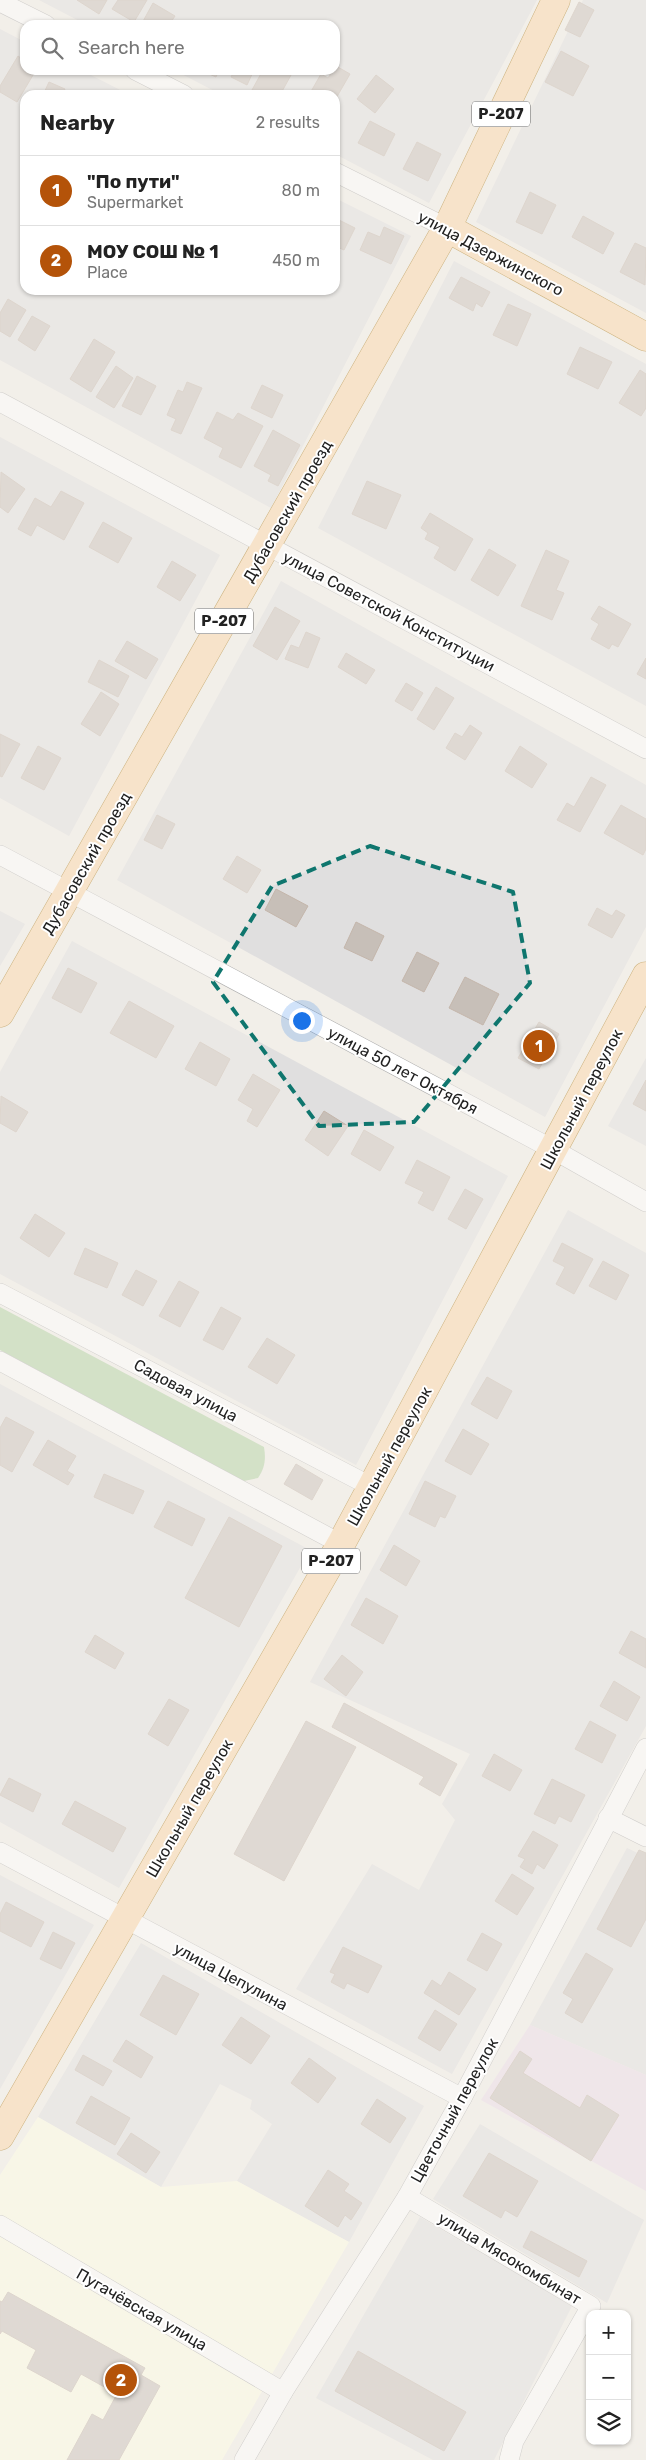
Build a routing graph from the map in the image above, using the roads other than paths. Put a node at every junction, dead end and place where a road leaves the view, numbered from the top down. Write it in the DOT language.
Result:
graph roads {
  1 [pos="556,0"];
  2 [pos="0,2"];
  3 [pos="36,20"];
  4 [pos="145,75"];
  5 [pos="174,90"];
  6 [pos="340,174"];
  7 [pos="447,228"];
  8 [pos="646,337"];
  9 [pos="0,402"];
  10 [pos="267,546"];
  11 [pos="646,749"];
  12 [pos="0,855"];
  13 [pos="70,892"];
  14 [pos="646,976"];
  15 [pos="0,1013"];
  16 [pos="554,1150"];
  17 [pos="646,1202"];
  18 [pos="0,1293"];
  19 [pos="0,1360"];
  20 [pos="372,1487"];
  21 [pos="341,1544"];
  22 [pos="646,1748"];
  23 [pos="608,1818"];
  24 [pos="646,1837"];
  25 [pos="0,1852"];
  26 [pos="124,1920"];
  27 [pos="462,2098"];
  28 [pos="0,2136"];
  29 [pos="407,2197"];
  30 [pos="0,2225"];
  31 [pos="283,2392"];
  32 [pos="244,2460"];
  33 [pos="509,2460"];
  1 -- 7 [label="main road, Дубасовский проезд / Р-207"];
  2 -- 3 [label="street"];
  4 -- 5 [label="street"];
  6 -- 7 [label="street, улица Дзержинского"];
  7 -- 8 [label="main road, улица Дзержинского"];
  7 -- 10 [label="main road, Дубасовский проезд / Р-207"];
  9 -- 10 [label="street, улица Советской Конституции"];
  10 -- 11 [label="street, улица Советской Конституции"];
  10 -- 13 [label="main road, Дубасовский проезд / Р-207"];
  12 -- 13 [label="street, улица 50 лет Октября"];
  13 -- 15 [label="main road, Дубасовский проезд / Р-207"];
  13 -- 16 [label="street, улица 50 лет Октября"];
  14 -- 16 [label="main road, Школьный переулок / Р-207"];
  16 -- 17 [label="street, улица 50 лет Октября"];
  16 -- 20 [label="main road, Школьный переулок / Р-207"];
  18 -- 20 [label="street, Садовая улица"];
  19 -- 21 [label="street"];
  20 -- 21 [label="main road, Школьный переулок / Р-207"];
  21 -- 26 [label="main road, Школьный переулок / Р-207"];
  22 -- 23 [label="street, Цветочный переулок"];
  23 -- 24 [label="street"];
  23 -- 27 [label="street, Цветочный переулок"];
  25 -- 26 [label="street, улица Цепулина"];
  26 -- 27 [label="street, улица Цепулина"];
  26 -- 28 [label="main road, Школьный переулок / Р-207"];
  27 -- 29 [label="street, Цветочный переулок"];
  29 -- 31 [label="street, Цветочный переулок"];
  29 -- 33 [label="street, улица Мясокомбинат"];
  30 -- 31 [label="street, Пугачёвская улица"];
  31 -- 32 [label="street, Цветочный переулок"];
}
